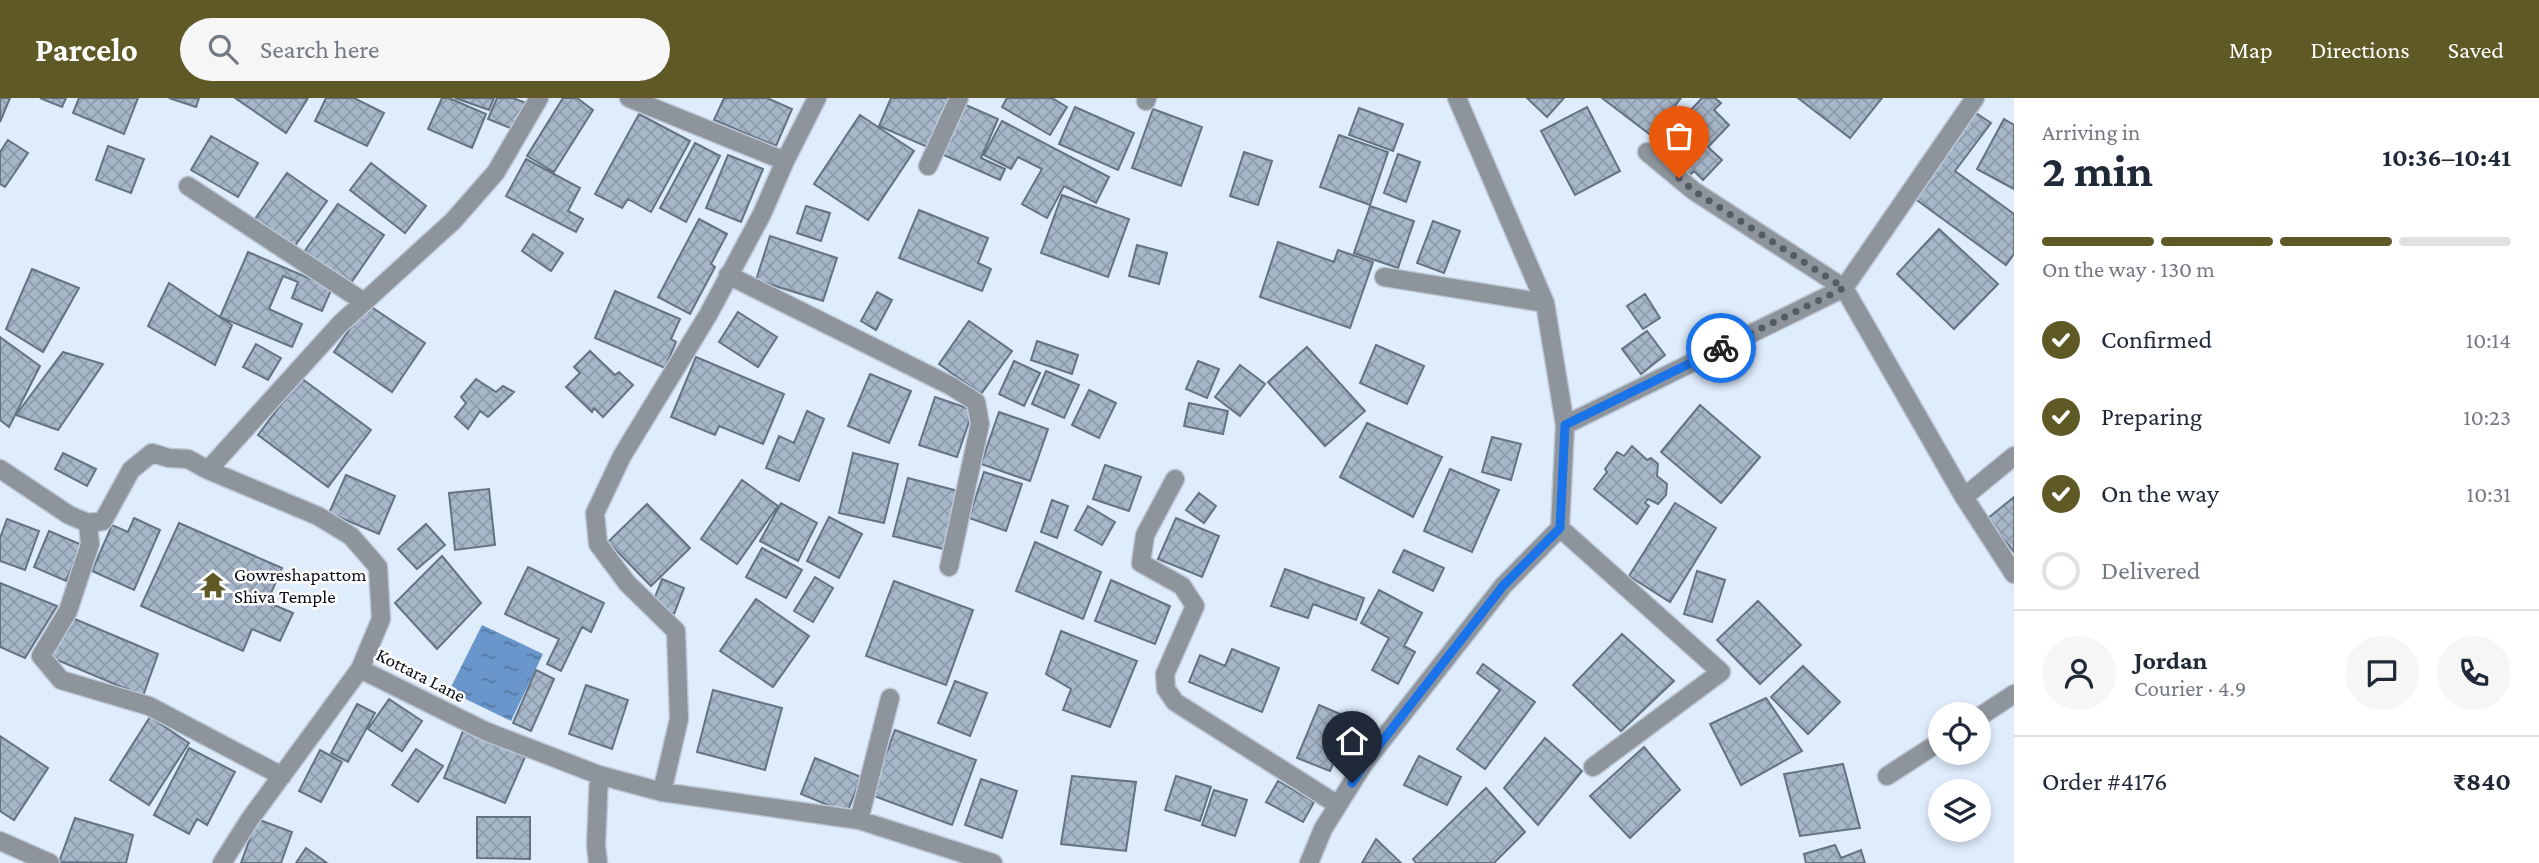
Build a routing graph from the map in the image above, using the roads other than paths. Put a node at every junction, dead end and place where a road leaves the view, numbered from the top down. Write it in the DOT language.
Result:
graph roads {
  1 [pos="539,98"];
  2 [pos="628,98"];
  3 [pos="817,98"];
  4 [pos="959,98"];
  5 [pos="1457,98"];
  6 [pos="1975,98"];
  7 [pos="1647,152"];
  8 [pos="785,161"];
  9 [pos="928,166"];
  10 [pos="188,186"];
  11 [pos="729,275"];
  12 [pos="1384,277"];
  13 [pos="1844,288"];
  14 [pos="364,302"];
  15 [pos="1545,303"];
  16 [pos="1565,425"];
  17 [pos="2014,456"];
  18 [pos="0,469"];
  19 [pos="208,470"];
  20 [pos="1175,479"];
  21 [pos="1964,496"];
  22 [pos="88,523"];
  23 [pos="1560,528"];
  24 [pos="948,567"];
  25 [pos="2014,574"];
  26 [pos="360,669"];
  27 [pos="2014,694"];
  28 [pos="890,698"];
  29 [pos="1991,708"];
  30 [pos="1928,749"];
  31 [pos="1593,767"];
  32 [pos="282,775"];
  33 [pos="599,775"];
  34 [pos="1887,776"];
  35 [pos="662,792"];
  36 [pos="1338,805"];
  37 [pos="859,820"];
  38 [pos="0,841"];
  39 [pos="50,863"];
  40 [pos="222,863"];
  41 [pos="598,863"];
  42 [pos="993,863"];
  43 [pos="1309,863"];
  1 -- 14 [label="street"];
  2 -- 8 [label="street"];
  3 -- 8 [label="street"];
  4 -- 9 [label="street"];
  5 -- 15 [label="street"];
  6 -- 13 [label="street"];
  7 -- 13 [label="street"];
  8 -- 11 [label="street"];
  10 -- 14 [label="street"];
  11 -- 24 [label="street"];
  11 -- 35 [label="street"];
  12 -- 15 [label="street"];
  13 -- 16 [label="street"];
  13 -- 21 [label="street"];
  14 -- 19 [label="street"];
  15 -- 16 [label="street"];
  16 -- 23 [label="street"];
  17 -- 21 [label="street"];
  18 -- 22 [label="street"];
  19 -- 22 [label="street, Kottara Lane"];
  19 -- 26 [label="street, Kottara Lane"];
  20 -- 36 [label="street"];
  21 -- 25 [label="street"];
  22 -- 32 [label="street"];
  23 -- 31 [label="street"];
  23 -- 36 [label="street"];
  26 -- 32 [label="street"];
  26 -- 33 [label="street, Kottara Lane"];
  27 -- 29 [label="street"];
  28 -- 37 [label="street"];
  30 -- 34 [label="street"];
  32 -- 40 [label="street"];
  33 -- 35 [label="street, Kottara Lane"];
  33 -- 41 [label="street"];
  35 -- 37 [label="street, Kottara Lane"];
  36 -- 43 [label="street"];
  37 -- 42 [label="street, Kottara Lane"];
  38 -- 39 [label="street"];
}
